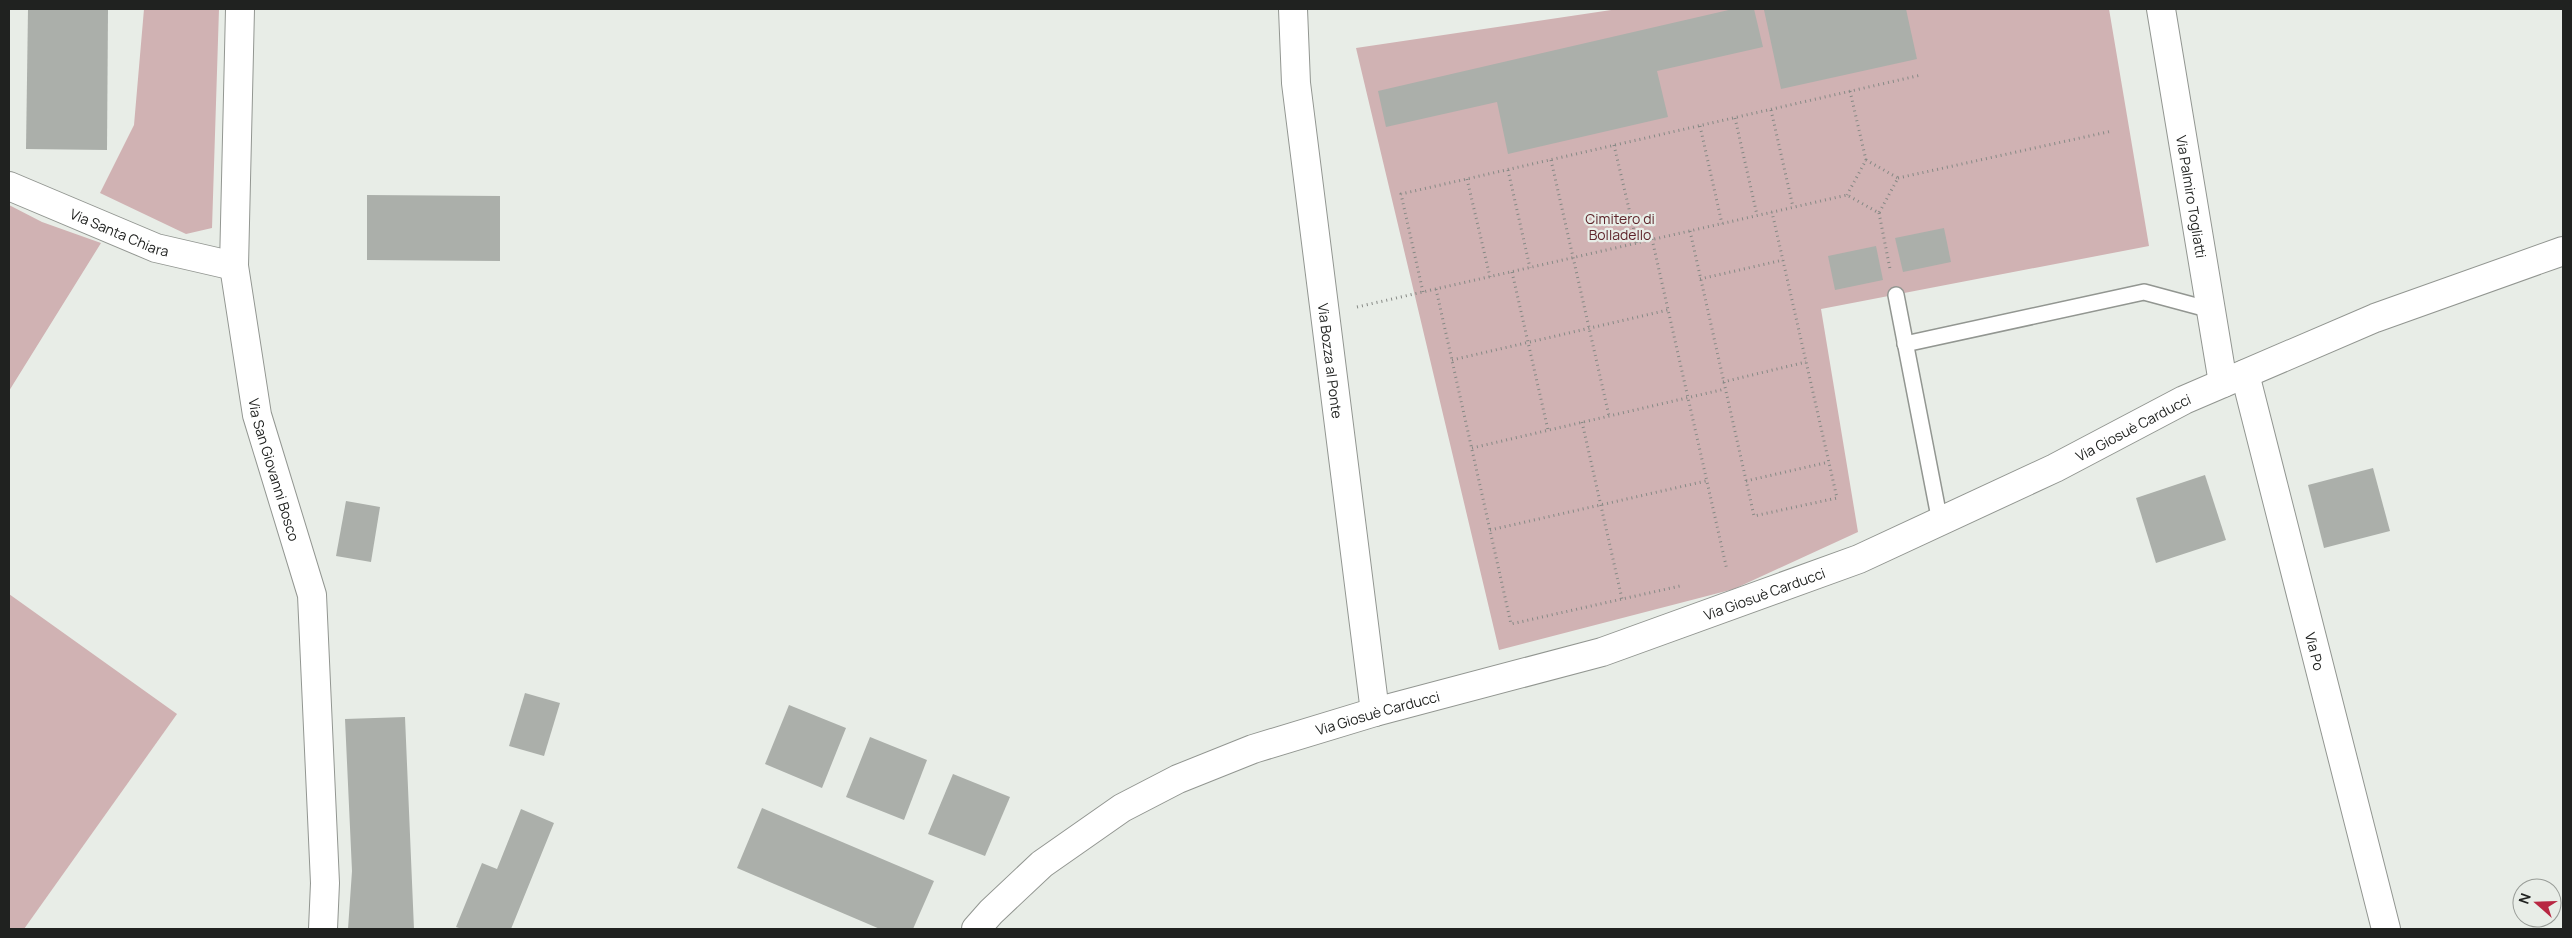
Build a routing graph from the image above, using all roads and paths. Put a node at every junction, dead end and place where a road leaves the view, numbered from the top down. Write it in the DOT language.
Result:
graph roads {
  1 [pos="240,9"];
  2 [pos="1293,9"];
  3 [pos="2161,9"];
  4 [pos="1921,75"];
  5 [pos="1850,91"];
  6 [pos="1771,110"];
  7 [pos="1735,118"];
  8 [pos="1700,126"];
  9 [pos="2112,131"];
  10 [pos="1614,145"];
  11 [pos="1551,160"];
  12 [pos="1866,160"];
  13 [pos="1508,170"];
  14 [pos="1898,178"];
  15 [pos="1467,179"];
  16 [pos="9,186"];
  17 [pos="1847,195"];
  18 [pos="1794,207"];
  19 [pos="1772,212"];
  20 [pos="1879,213"];
  21 [pos="1757,215"];
  22 [pos="1722,224"];
  23 [pos="1690,231"];
  24 [pos="1652,239"];
  25 [pos="1637,243"];
  26 [pos="2563,251"];
  27 [pos="1574,258"];
  28 [pos="1783,260"];
  29 [pos="234,266"];
  30 [pos="1530,268"];
  31 [pos="1512,272"];
  32 [pos="1490,277"];
  33 [pos="1700,279"];
  34 [pos="1436,289"];
  35 [pos="1423,292"];
  36 [pos="1896,295"];
  37 [pos="1668,310"];
  38 [pos="2211,310"];
  39 [pos="1325,315"];
  40 [pos="1589,328"];
  41 [pos="1528,342"];
  42 [pos="1905,344"];
  43 [pos="1452,360"];
  44 [pos="1806,362"];
  45 [pos="2234,379"];
  46 [pos="1723,382"];
  47 [pos="1725,389"];
  48 [pos="1688,398"];
  49 [pos="1609,416"];
  50 [pos="1582,422"];
  51 [pos="1548,430"];
  52 [pos="1472,448"];
  53 [pos="1829,462"];
  54 [pos="1706,481"];
  55 [pos="1746,482"];
  56 [pos="1600,505"];
  57 [pos="1940,522"];
  58 [pos="1490,530"];
  59 [pos="1728,575"];
  60 [pos="1690,584"];
  61 [pos="1622,599"];
  62 [pos="1375,712"];
  63 [pos="323,929"];
  64 [pos="976,929"];
  65 [pos="2386,929"];
  1 -- 29 [label="street, Via San Giovanni Bosco"];
  2 -- 39 [label="street, Via Bozza al Ponte"];
  3 -- 38 [label="street, Via Palmiro Togliatti"];
  4 -- 5 [label="path"];
  5 -- 6 [label="path"];
  5 -- 12 [label="path"];
  6 -- 7 [label="path"];
  6 -- 18 [label="path"];
  7 -- 8 [label="path"];
  7 -- 21 [label="path"];
  8 -- 10 [label="path"];
  8 -- 22 [label="path"];
  9 -- 14 [label="path"];
  10 -- 11 [label="path"];
  10 -- 25 [label="path"];
  11 -- 13 [label="path"];
  11 -- 27 [label="path"];
  12 -- 14 [label="path"];
  12 -- 17 [label="path"];
  13 -- 15 [label="path"];
  13 -- 30 [label="path"];
  14 -- 20 [label="path"];
  15 -- 32 [label="path"];
  15 -- 35 [label="path"];
  16 -- 29 [label="street, Via Santa Chiara"];
  17 -- 18 [label="path"];
  17 -- 20 [label="path"];
  18 -- 19 [label="path"];
  19 -- 21 [label="path"];
  19 -- 28 [label="path"];
  20 -- 36 [label="path"];
  21 -- 22 [label="path"];
  22 -- 23 [label="path"];
  23 -- 24 [label="path"];
  23 -- 33 [label="path"];
  24 -- 25 [label="path"];
  24 -- 37 [label="path"];
  25 -- 27 [label="path"];
  26 -- 45 [label="street, Via Giosuè Carducci"];
  27 -- 30 [label="path"];
  27 -- 40 [label="path"];
  28 -- 33 [label="path"];
  28 -- 44 [label="path"];
  29 -- 63 [label="street, Via San Giovanni Bosco"];
  30 -- 31 [label="path"];
  31 -- 32 [label="path"];
  31 -- 41 [label="path"];
  32 -- 34 [label="path"];
  33 -- 46 [label="path"];
  34 -- 35 [label="path"];
  34 -- 43 [label="path"];
  35 -- 39 [label="path"];
  36 -- 42 [label="lane"];
  37 -- 40 [label="path"];
  37 -- 48 [label="path"];
  38 -- 42 [label="lane"];
  38 -- 45 [label="street, Via Palmiro Togliatti"];
  39 -- 62 [label="street, Via Bozza al Ponte"];
  40 -- 41 [label="path"];
  40 -- 49 [label="path"];
  41 -- 43 [label="path"];
  41 -- 51 [label="path"];
  42 -- 57 [label="lane"];
  43 -- 52 [label="path"];
  44 -- 46 [label="path"];
  44 -- 53 [label="path"];
  45 -- 57 [label="street, Via Giosuè Carducci"];
  45 -- 65 [label="street, Via Po"];
  46 -- 47 [label="path"];
  47 -- 48 [label="path"];
  47 -- 55 [label="path"];
  48 -- 49 [label="path"];
  48 -- 54 [label="path"];
  49 -- 50 [label="path"];
  50 -- 51 [label="path"];
  50 -- 56 [label="path"];
  51 -- 52 [label="path"];
  52 -- 58 [label="path"];
  53 -- 55 [label="path"];
  53 -- 55 [label="path"];
  54 -- 56 [label="path"];
  54 -- 59 [label="path"];
  56 -- 58 [label="path"];
  56 -- 61 [label="path"];
  57 -- 62 [label="street, Via Giosuè Carducci"];
  58 -- 61 [label="path"];
  60 -- 61 [label="path"];
  62 -- 64 [label="street, Via Giosuè Carducci"];
}
